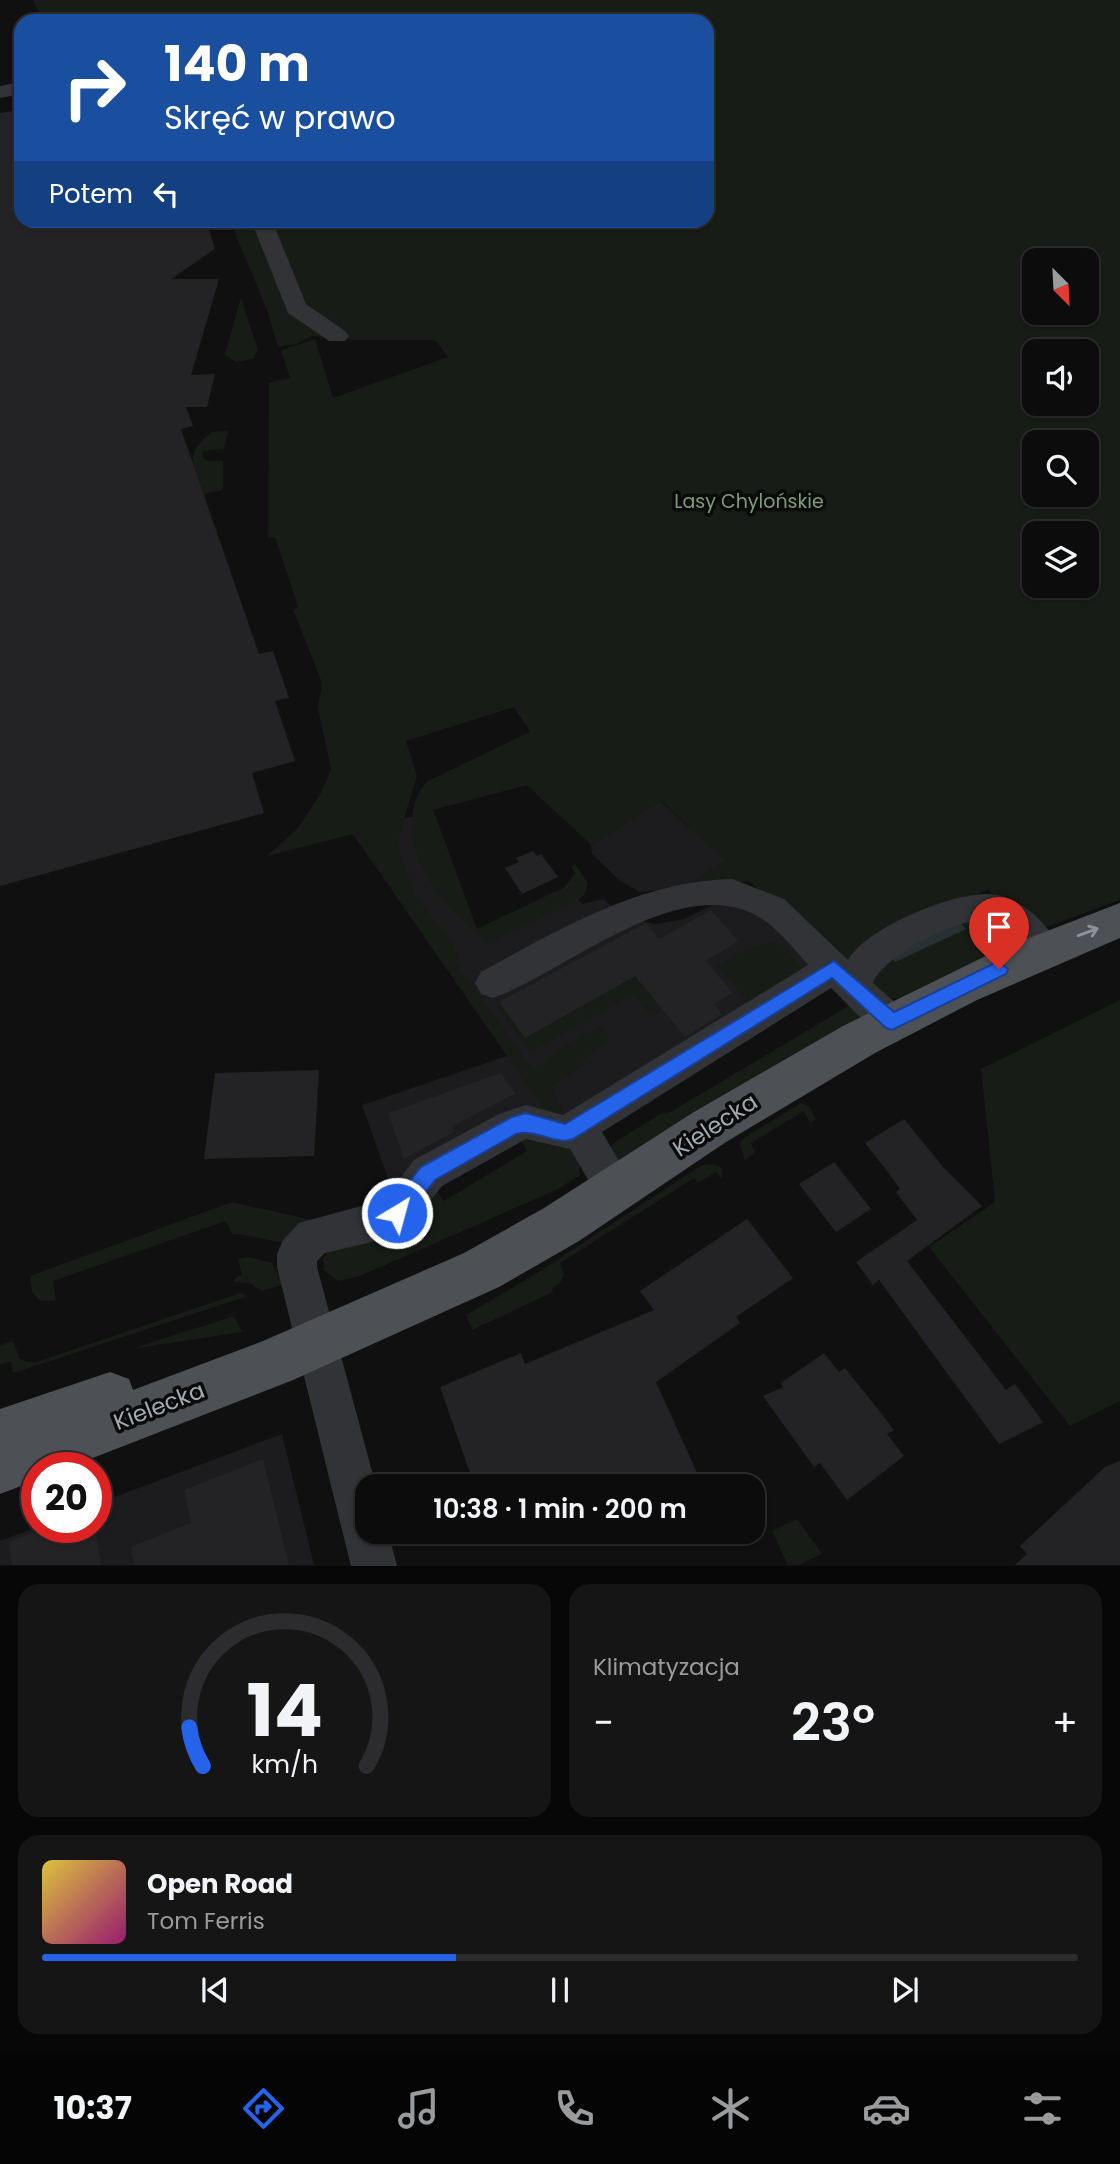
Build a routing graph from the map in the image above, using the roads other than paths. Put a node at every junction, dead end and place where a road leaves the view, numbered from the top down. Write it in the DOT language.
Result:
graph roads {
  1 [pos="264,228"];
  2 [pos="337,335"];
  3 [pos="1120,920"];
  4 [pos="1044,950"];
  5 [pos="844,977"];
  6 [pos="493,983"];
  7 [pos="892,1022"];
  8 [pos="578,1127"];
  9 [pos="615,1190"];
  10 [pos="316,1340"];
  11 [pos="0,1436"];
  12 [pos="0,1467"];
  13 [pos="374,1566"];
  1 -- 2 [label="street"];
  4 -- 3 [label="main road, Kielecka, one-way"];
  4 -- 5 [label="street"];
  4 -- 7 [label="main road, Kielecka"];
  5 -- 6 [label="street"];
  5 -- 7 [label="street"];
  5 -- 8 [label="street"];
  7 -- 9 [label="main road, Kielecka"];
  8 -- 9 [label="street"];
  8 -- 10 [label="street"];
  9 -- 10 [label="main road, Kielecka"];
  10 -- 11 [label="main road, Kielecka"];
  10 -- 12 [label="main road, Kielecka"];
  10 -- 13 [label="street"];
}
